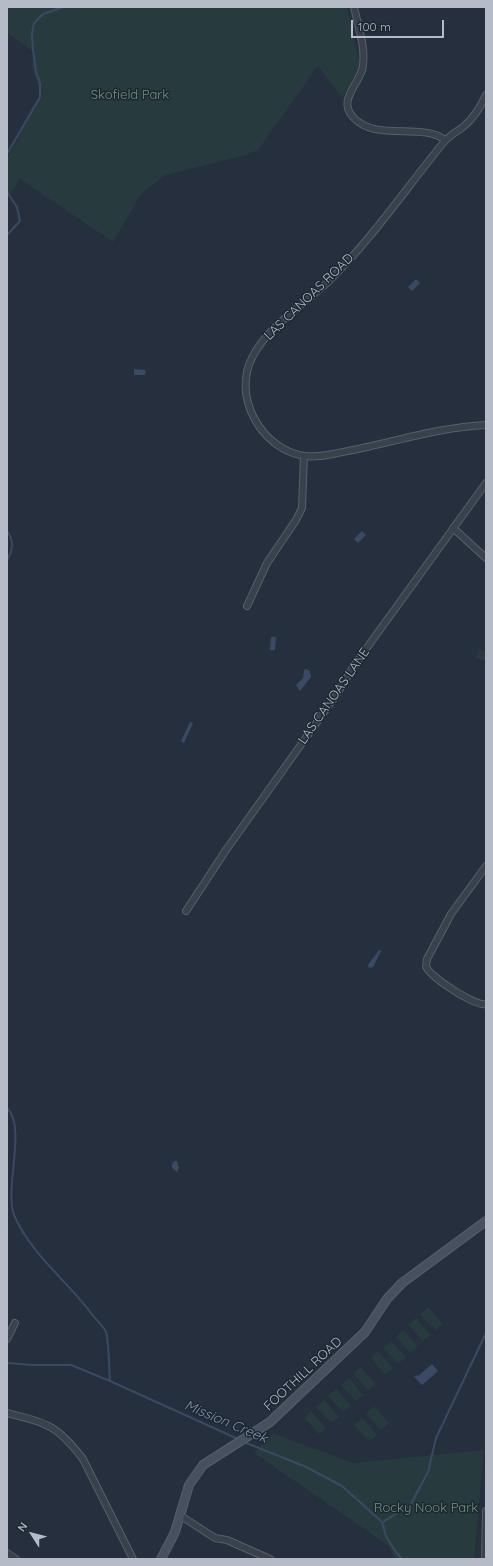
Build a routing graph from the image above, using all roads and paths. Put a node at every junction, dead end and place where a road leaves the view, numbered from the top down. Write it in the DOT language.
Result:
graph roads {
  1 [pos="354,7"];
  2 [pos="486,95"];
  3 [pos="445,140"];
  4 [pos="486,425"];
  5 [pos="304,456"];
  6 [pos="486,483"];
  7 [pos="453,528"];
  8 [pos="486,558"];
  9 [pos="247,606"];
  10 [pos="486,866"];
  11 [pos="186,911"];
  12 [pos="486,1004"];
  13 [pos="486,1221"];
  14 [pos="15,1323"];
  15 [pos="7,1339"];
  16 [pos="7,1412"];
  17 [pos="486,1512"];
  18 [pos="181,1516"];
  19 [pos="7,1553"];
  20 [pos="16,1559"];
  21 [pos="133,1559"];
  22 [pos="161,1559"];
  23 [pos="270,1559"];
  24 [pos="485,1559"];
  1 -- 3 [label="street"];
  2 -- 3 [label="street, LAS CANOAS ROAD"];
  3 -- 5 [label="street, LAS CANOAS ROAD"];
  4 -- 5 [label="street, LAS CANOAS ROAD"];
  5 -- 9 [label="street"];
  6 -- 7 [label="street, LAS CANOAS LANE"];
  7 -- 8 [label="street"];
  7 -- 11 [label="street, LAS CANOAS LANE"];
  10 -- 12 [label="street"];
  13 -- 18 [label="main road, FOOTHILL ROAD"];
  14 -- 15 [label="street"];
  16 -- 21 [label="street"];
  17 -- 24 [label="street"];
  18 -- 22 [label="main road, FOOTHILL ROAD"];
  18 -- 23 [label="street"];
  19 -- 20 [label="street"];
}
